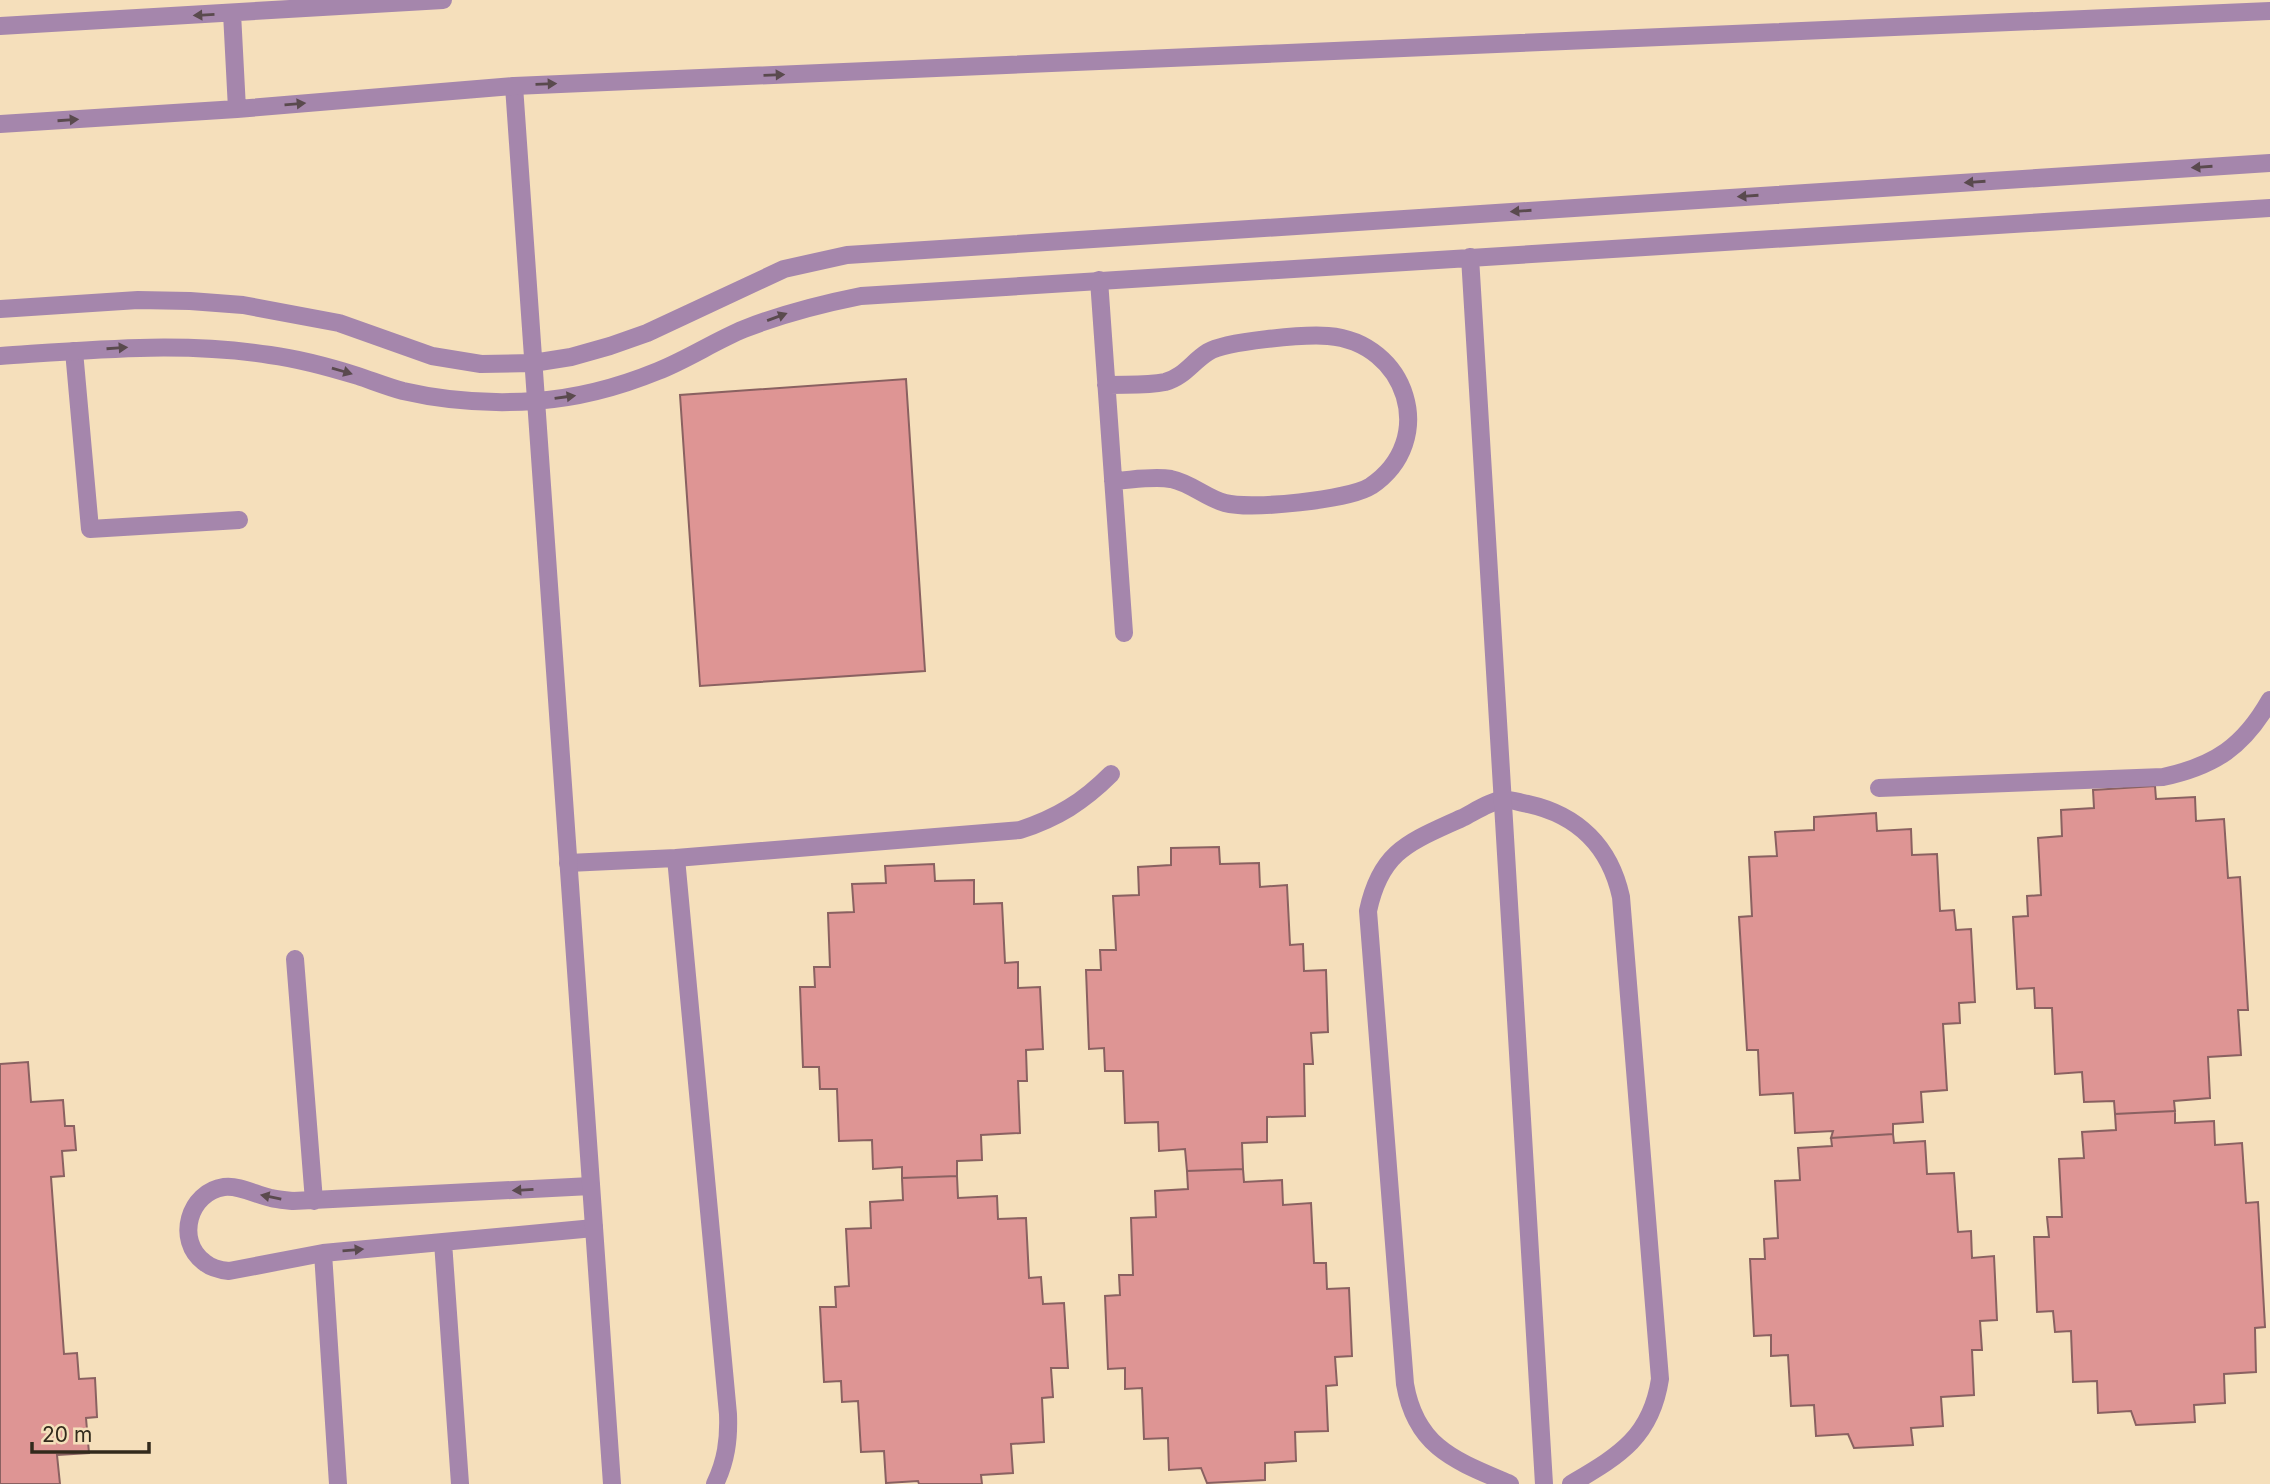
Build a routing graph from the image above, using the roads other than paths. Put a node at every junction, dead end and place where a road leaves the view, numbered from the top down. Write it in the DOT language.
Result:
graph roads {
  1 [pos="443,0"];
  2 [pos="2270,11"];
  3 [pos="232,13"];
  4 [pos="0,26"];
  5 [pos="514,86"];
  6 [pos="237,109"];
  7 [pos="0,124"];
  8 [pos="2270,163"];
  9 [pos="2270,208"];
  10 [pos="1470,257"];
  11 [pos="1099,280"];
  12 [pos="0,309"];
  13 [pos="74,351"];
  14 [pos="0,355"];
  15 [pos="533,363"];
  16 [pos="1106,385"];
  17 [pos="536,401"];
  18 [pos="1113,481"];
  19 [pos="239,520"];
  20 [pos="1124,633"];
  21 [pos="2270,700"];
  22 [pos="1111,774"];
  23 [pos="1879,788"];
  24 [pos="1503,799"];
  25 [pos="676,858"];
  26 [pos="568,863"];
  27 [pos="295,959"];
  28 [pos="591,1186"];
  29 [pos="314,1201"];
  30 [pos="594,1228"];
  31 [pos="443,1242"];
  32 [pos="323,1253"];
  33 [pos="338,1484"];
  34 [pos="460,1484"];
  35 [pos="611,1484"];
  36 [pos="715,1484"];
  37 [pos="1510,1484"];
  38 [pos="1544,1484"];
  39 [pos="1571,1484"];
  1 -- 3 [label="street"];
  5 -- 2 [label="street, one-way"];
  3 -- 4 [label="street, one-way"];
  3 -- 6 [label="street"];
  6 -- 5 [label="street, one-way"];
  5 -- 15 [label="street"];
  7 -- 6 [label="street, one-way"];
  8 -- 15 [label="street, one-way"];
  9 -- 10 [label="street"];
  10 -- 11 [label="street"];
  10 -- 24 [label="street"];
  11 -- 16 [label="street"];
  17 -- 11 [label="street, one-way"];
  12 -- 15 [label="street"];
  13 -- 14 [label="street"];
  13 -- 17 [label="street, one-way"];
  13 -- 19 [label="street"];
  15 -- 17 [label="street"];
  16 -- 18 [label="street"];
  16 -- 18 [label="street"];
  17 -- 26 [label="street"];
  18 -- 20 [label="street"];
  21 -- 23 [label="street"];
  22 -- 25 [label="street"];
  24 -- 37 [label="street"];
  24 -- 38 [label="street"];
  24 -- 39 [label="street"];
  25 -- 26 [label="street"];
  25 -- 36 [label="street"];
  26 -- 28 [label="street"];
  27 -- 29 [label="street"];
  28 -- 29 [label="street, one-way"];
  28 -- 30 [label="street"];
  29 -- 32 [label="street, one-way"];
  30 -- 31 [label="street"];
  30 -- 35 [label="street"];
  32 -- 31 [label="street, one-way"];
  31 -- 34 [label="street"];
  32 -- 33 [label="street"];
}
